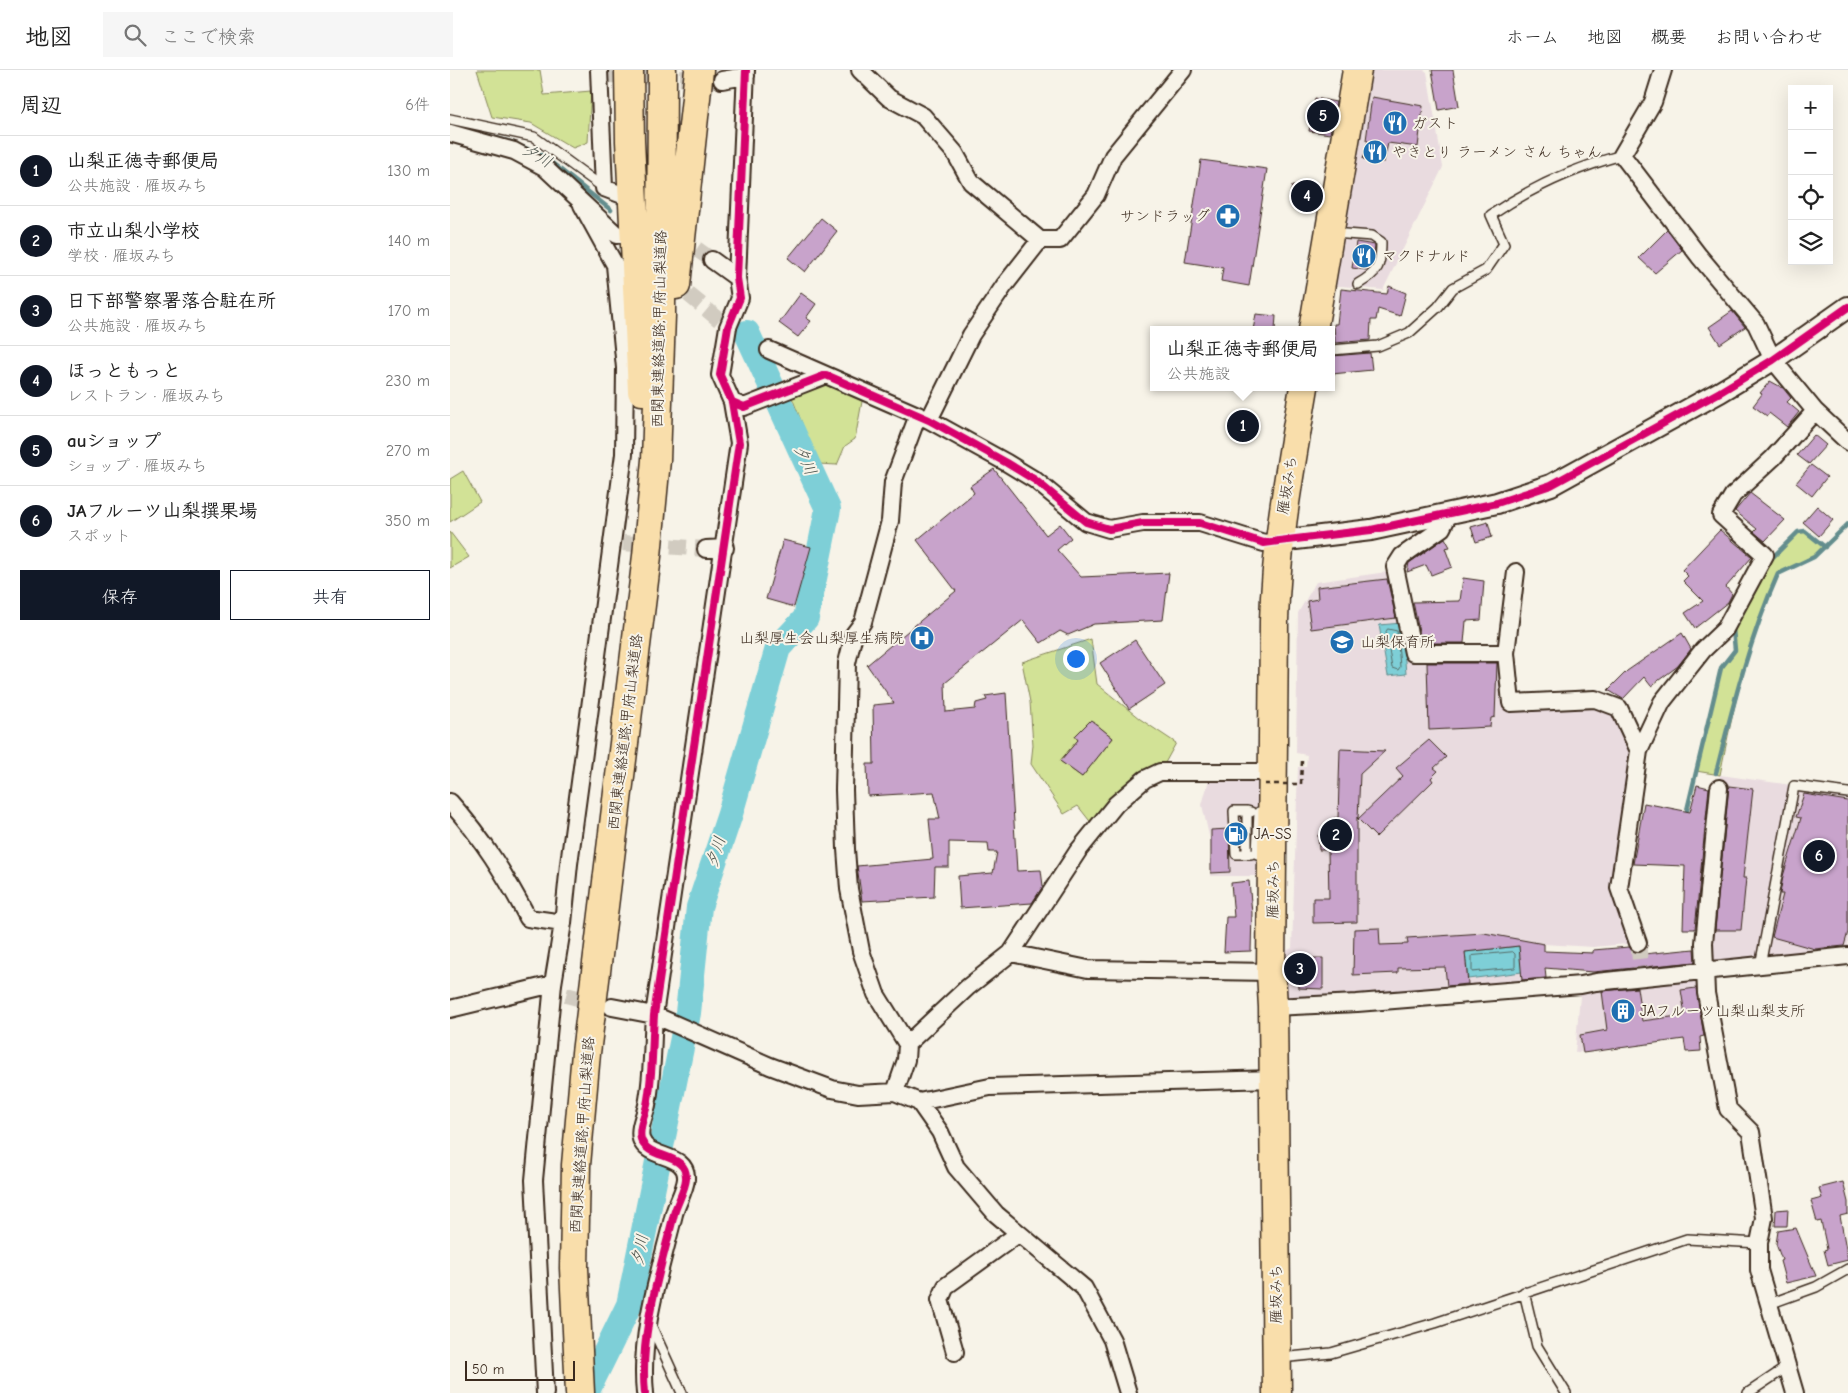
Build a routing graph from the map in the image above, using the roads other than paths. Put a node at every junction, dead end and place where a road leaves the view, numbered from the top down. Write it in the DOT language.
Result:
graph roads {
  1 [pos="662,70"];
  2 [pos="860,70"];
  3 [pos="1183,70"];
  4 [pos="1357,70"];
  5 [pos="1663,70"];
  6 [pos="609,72"];
  7 [pos="746,73"];
  8 [pos="710,75"];
  9 [pos="450,119"];
  10 [pos="450,133"];
  11 [pos="1622,155"];
  12 [pos="604,188"];
  13 [pos="624,196"];
  14 [pos="582,205"];
  15 [pos="1330,232"];
  16 [pos="617,235"];
  17 [pos="1040,240"];
  18 [pos="712,260"];
  19 [pos="738,278"];
  20 [pos="1358,284"];
  21 [pos="1848,307"];
  22 [pos="1314,326"];
  23 [pos="769,350"];
  24 [pos="1335,350"];
  25 [pos="1773,360"];
  26 [pos="826,375"];
  27 [pos="1303,391"];
  28 [pos="732,402"];
  29 [pos="1815,411"];
  30 [pos="923,418"];
  31 [pos="1848,442"];
  32 [pos="656,460"];
  33 [pos="1450,512"];
  34 [pos="1279,541"];
  35 [pos="725,548"];
  36 [pos="706,549"];
  37 [pos="1516,572"];
  38 [pos="1506,653"];
  39 [pos="627,715"];
  40 [pos="1639,751"];
  41 [pos="1269,778"];
  42 [pos="1720,788"];
  43 [pos="1848,793"];
  44 [pos="450,802"];
  45 [pos="1260,812"];
  46 [pos="1265,854"];
  47 [pos="563,923"];
  48 [pos="1638,944"];
  49 [pos="1011,954"];
  50 [pos="1848,956"];
  51 [pos="1760,966"];
  52 [pos="1704,971"];
  53 [pos="1271,972"];
  54 [pos="557,990"];
  55 [pos="612,1007"];
  56 [pos="1273,1007"];
  57 [pos="450,1009"];
  58 [pos="654,1014"];
  59 [pos="907,1044"];
  60 [pos="1274,1079"];
  61 [pos="895,1092"];
  62 [pos="919,1102"];
  63 [pos="1018,1234"];
  64 [pos="1759,1243"];
  65 [pos="1848,1269"];
  66 [pos="1524,1292"];
  67 [pos="1769,1304"];
  68 [pos="649,1319"];
  69 [pos="955,1352"];
  70 [pos="1276,1358"];
  71 [pos="1787,1367"];
  72 [pos="579,1381"];
  73 [pos="545,1393"];
  74 [pos="645,1393"];
  75 [pos="682,1393"];
  76 [pos="1128,1393"];
  77 [pos="1277,1393"];
  78 [pos="1566,1393"];
  79 [pos="1748,1393"];
  80 [pos="1795,1393"];
  1 -- 32 [label="highway, 西関東連絡道路;甲府山梨道路"];
  2 -- 17 [label="street"];
  3 -- 17 [label="street"];
  4 -- 15 [label="highway"];
  5 -- 11 [label="street"];
  6 -- 12 [label="street"];
  6 -- 39 [label="highway"];
  7 -- 8 [label="street"];
  7 -- 19 [label="street"];
  8 -- 32 [label="highway"];
  9 -- 12 [label="lane"];
  10 -- 14 [label="street"];
  11 -- 24 [label="lane"];
  11 -- 25 [label="street"];
  12 -- 13 [label="street"];
  14 -- 16 [label="street"];
  14 -- 47 [label="street"];
  15 -- 20 [label="lane"];
  15 -- 22 [label="highway"];
  17 -- 30 [label="street"];
  18 -- 19 [label="street"];
  19 -- 28 [label="street"];
  21 -- 25 [label="street"];
  23 -- 26 [label="street"];
  25 -- 29 [label="street"];
  25 -- 33 [label="street"];
  26 -- 28 [label="street"];
  26 -- 30 [label="street"];
  27 -- 34 [label="highway, 雁坂みち"];
  28 -- 35 [label="street"];
  29 -- 31 [label="street"];
  29 -- 40 [label="street"];
  30 -- 34 [label="street"];
  30 -- 59 [label="street"];
  32 -- 39 [label="highway, 西関東連絡道路;甲府山梨道路"];
  33 -- 34 [label="street"];
  33 -- 38 [label="street"];
  34 -- 41 [label="highway, 雁坂みち"];
  35 -- 36 [label="street"];
  35 -- 58 [label="street"];
  37 -- 38 [label="street"];
  38 -- 40 [label="street"];
  39 -- 72 [label="highway, 西関東連絡道路;甲府山梨道路"];
  40 -- 48 [label="street"];
  41 -- 45 [label="highway, 雁坂みち"];
  41 -- 49 [label="street"];
  42 -- 52 [label="street"];
  43 -- 51 [label="lane"];
  44 -- 47 [label="street"];
  45 -- 46 [label="highway, 雁坂みち"];
  45 -- 46 [label="lane"];
  46 -- 53 [label="highway, 雁坂みち"];
  47 -- 54 [label="street"];
  49 -- 53 [label="street"];
  49 -- 59 [label="street"];
  50 -- 51 [label="street"];
  51 -- 52 [label="street"];
  52 -- 56 [label="street"];
  52 -- 64 [label="street"];
  53 -- 56 [label="highway, 雁坂みち"];
  54 -- 57 [label="street"];
  54 -- 73 [label="street"];
  55 -- 58 [label="street"];
  56 -- 60 [label="highway, 雁坂みち"];
  58 -- 61 [label="street"];
  58 -- 68 [label="street"];
  59 -- 61 [label="street"];
  60 -- 62 [label="street"];
  60 -- 70 [label="highway, 雁坂みち"];
  61 -- 62 [label="street"];
  62 -- 63 [label="street"];
  63 -- 69 [label="street"];
  63 -- 76 [label="street"];
  64 -- 66 [label="lane"];
  64 -- 67 [label="street"];
  65 -- 67 [label="lane"];
  66 -- 70 [label="lane"];
  66 -- 78 [label="lane"];
  67 -- 71 [label="street"];
  68 -- 74 [label="street"];
  68 -- 75 [label="lane"];
  70 -- 77 [label="highway, 雁坂みち"];
  71 -- 79 [label="lane"];
  71 -- 80 [label="street"];
}
